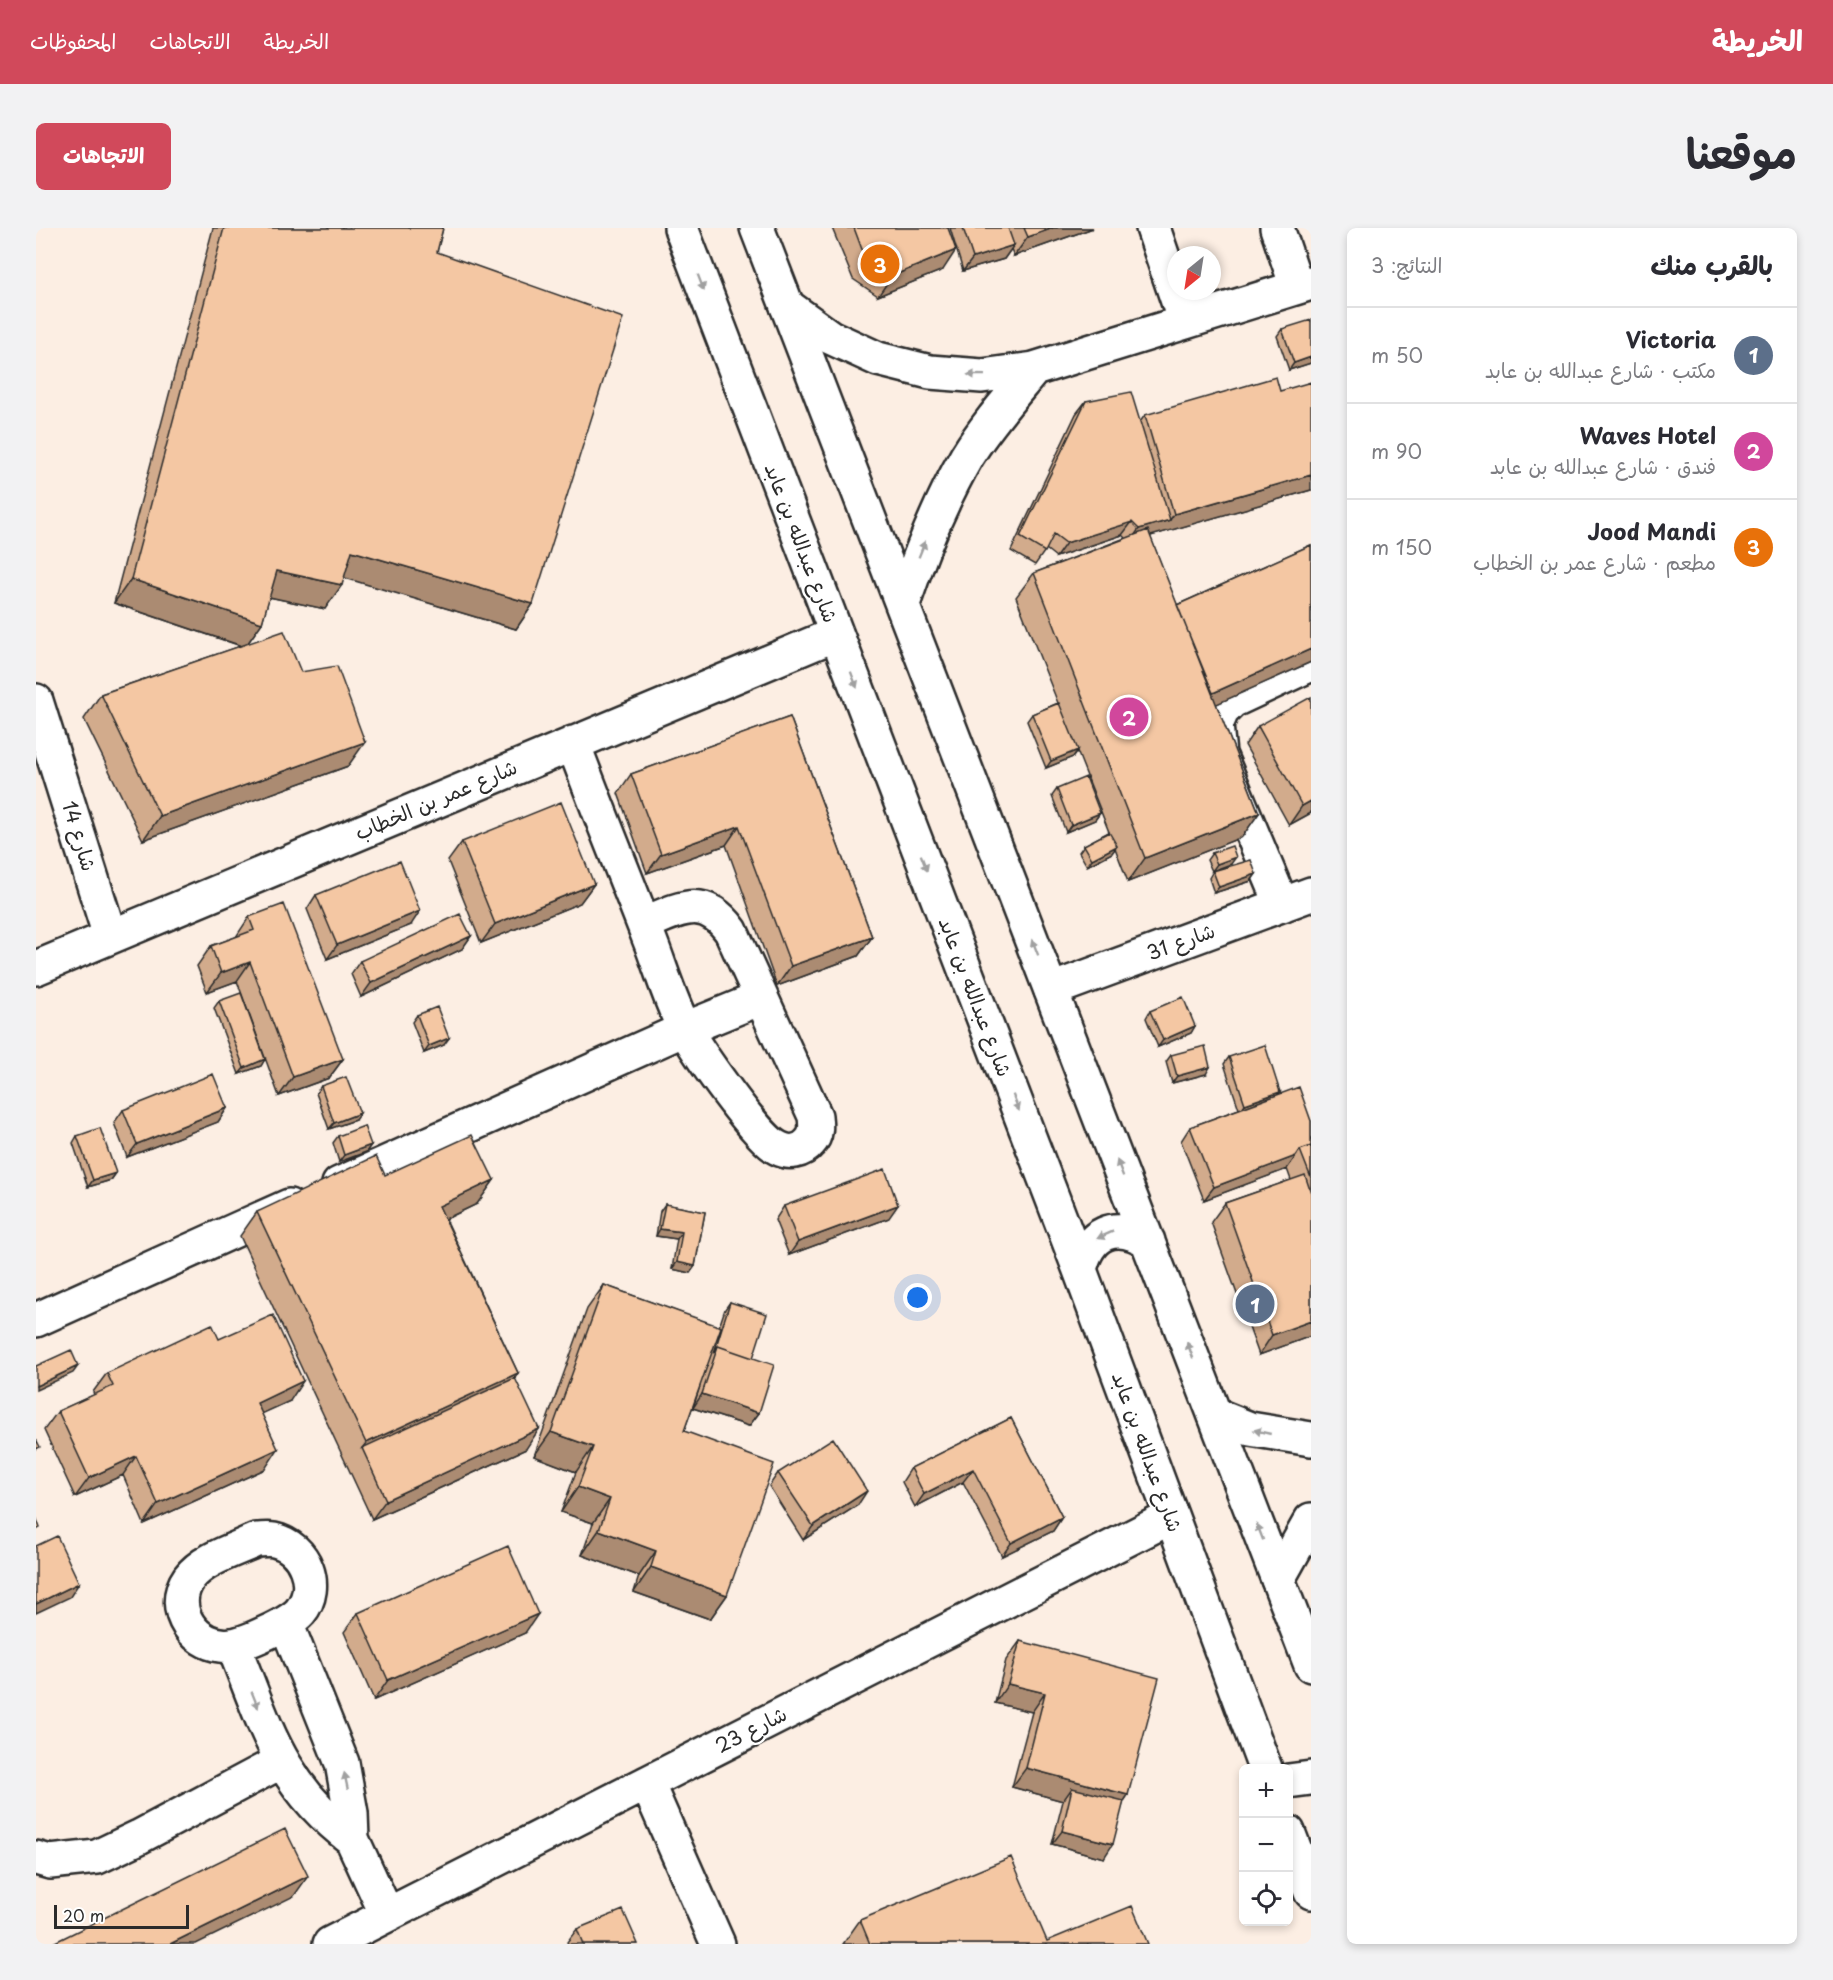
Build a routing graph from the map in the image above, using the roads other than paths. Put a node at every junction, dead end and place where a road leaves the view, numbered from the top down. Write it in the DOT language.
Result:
graph roads {
  1 [pos="681,228"];
  2 [pos="757,228"];
  3 [pos="1153,228"];
  4 [pos="1277,228"];
  5 [pos="1304,285"];
  6 [pos="787,306"];
  7 [pos="1185,322"];
  8 [pos="1034,369"];
  9 [pos="903,604"];
  10 [pos="836,634"];
  11 [pos="1311,664"];
  12 [pos="36,700"];
  13 [pos="573,743"];
  14 [pos="1296,900"];
  15 [pos="644,924"];
  16 [pos="110,936"];
  17 [pos="36,968"];
  18 [pos="1051,990"];
  19 [pos="761,998"];
  20 [pos="685,1029"];
  21 [pos="1148,1241"];
  22 [pos="1080,1270"];
  23 [pos="36,1320"];
  24 [pos="1215,1415"];
  25 [pos="1311,1439"];
  26 [pos="1171,1517"];
  27 [pos="1311,1520"];
  28 [pos="1278,1579"];
  29 [pos="286,1623"];
  30 [pos="233,1646"];
  31 [pos="1311,1665"];
  32 [pos="280,1762"];
  33 [pos="1264,1764"];
  34 [pos="1311,1778"];
  35 [pos="1293,1780"];
  36 [pos="647,1783"];
  37 [pos="352,1839"];
  38 [pos="1293,1845"];
  39 [pos="36,1858"];
  40 [pos="1311,1892"];
  41 [pos="387,1914"];
  42 [pos="330,1944"];
  43 [pos="718,1944"];
  1 -- 10 [label="street, شارع عبدالله بن عابد, one-way"];
  2 -- 6 [label="street"];
  3 -- 7 [label="street"];
  4 -- 5 [label="street"];
  5 -- 7 [label="street"];
  8 -- 6 [label="street, one-way"];
  6 -- 9 [label="street"];
  7 -- 8 [label="street"];
  9 -- 8 [label="street, one-way"];
  18 -- 9 [label="street, one-way"];
  10 -- 13 [label="street, شارع عمر بن الخطاب"];
  10 -- 22 [label="street, شارع عبدالله بن عابد, one-way"];
  11 -- 14 [label="street"];
  12 -- 16 [label="street, شارع 14"];
  13 -- 15 [label="street"];
  13 -- 16 [label="street, شارع عمر بن الخطاب"];
  14 -- 18 [label="street, شارع 31"];
  15 -- 19 [label="street"];
  15 -- 20 [label="street"];
  16 -- 17 [label="street, شارع عمر بن الخطاب"];
  21 -- 18 [label="street, one-way"];
  19 -- 20 [label="street"];
  19 -- 20 [label="street"];
  20 -- 23 [label="street"];
  21 -- 22 [label="street, one-way"];
  24 -- 21 [label="street, one-way"];
  22 -- 26 [label="street, شارع عبدالله بن عابد"];
  25 -- 24 [label="street, one-way"];
  28 -- 24 [label="street, one-way"];
  26 -- 33 [label="street, شارع عبدالله بن عابد"];
  26 -- 36 [label="street, شارع 23"];
  27 -- 28 [label="street"];
  28 -- 31 [label="street"];
  29 -- 30 [label="street"];
  29 -- 30 [label="street"];
  37 -- 29 [label="street, one-way"];
  30 -- 32 [label="street, one-way"];
  32 -- 37 [label="street"];
  32 -- 39 [label="street"];
  34 -- 35 [label="street"];
  36 -- 41 [label="street, شارع 23"];
  36 -- 43 [label="street"];
  37 -- 41 [label="street"];
  38 -- 40 [label="street"];
  41 -- 42 [label="street, شارع 23"];
}
